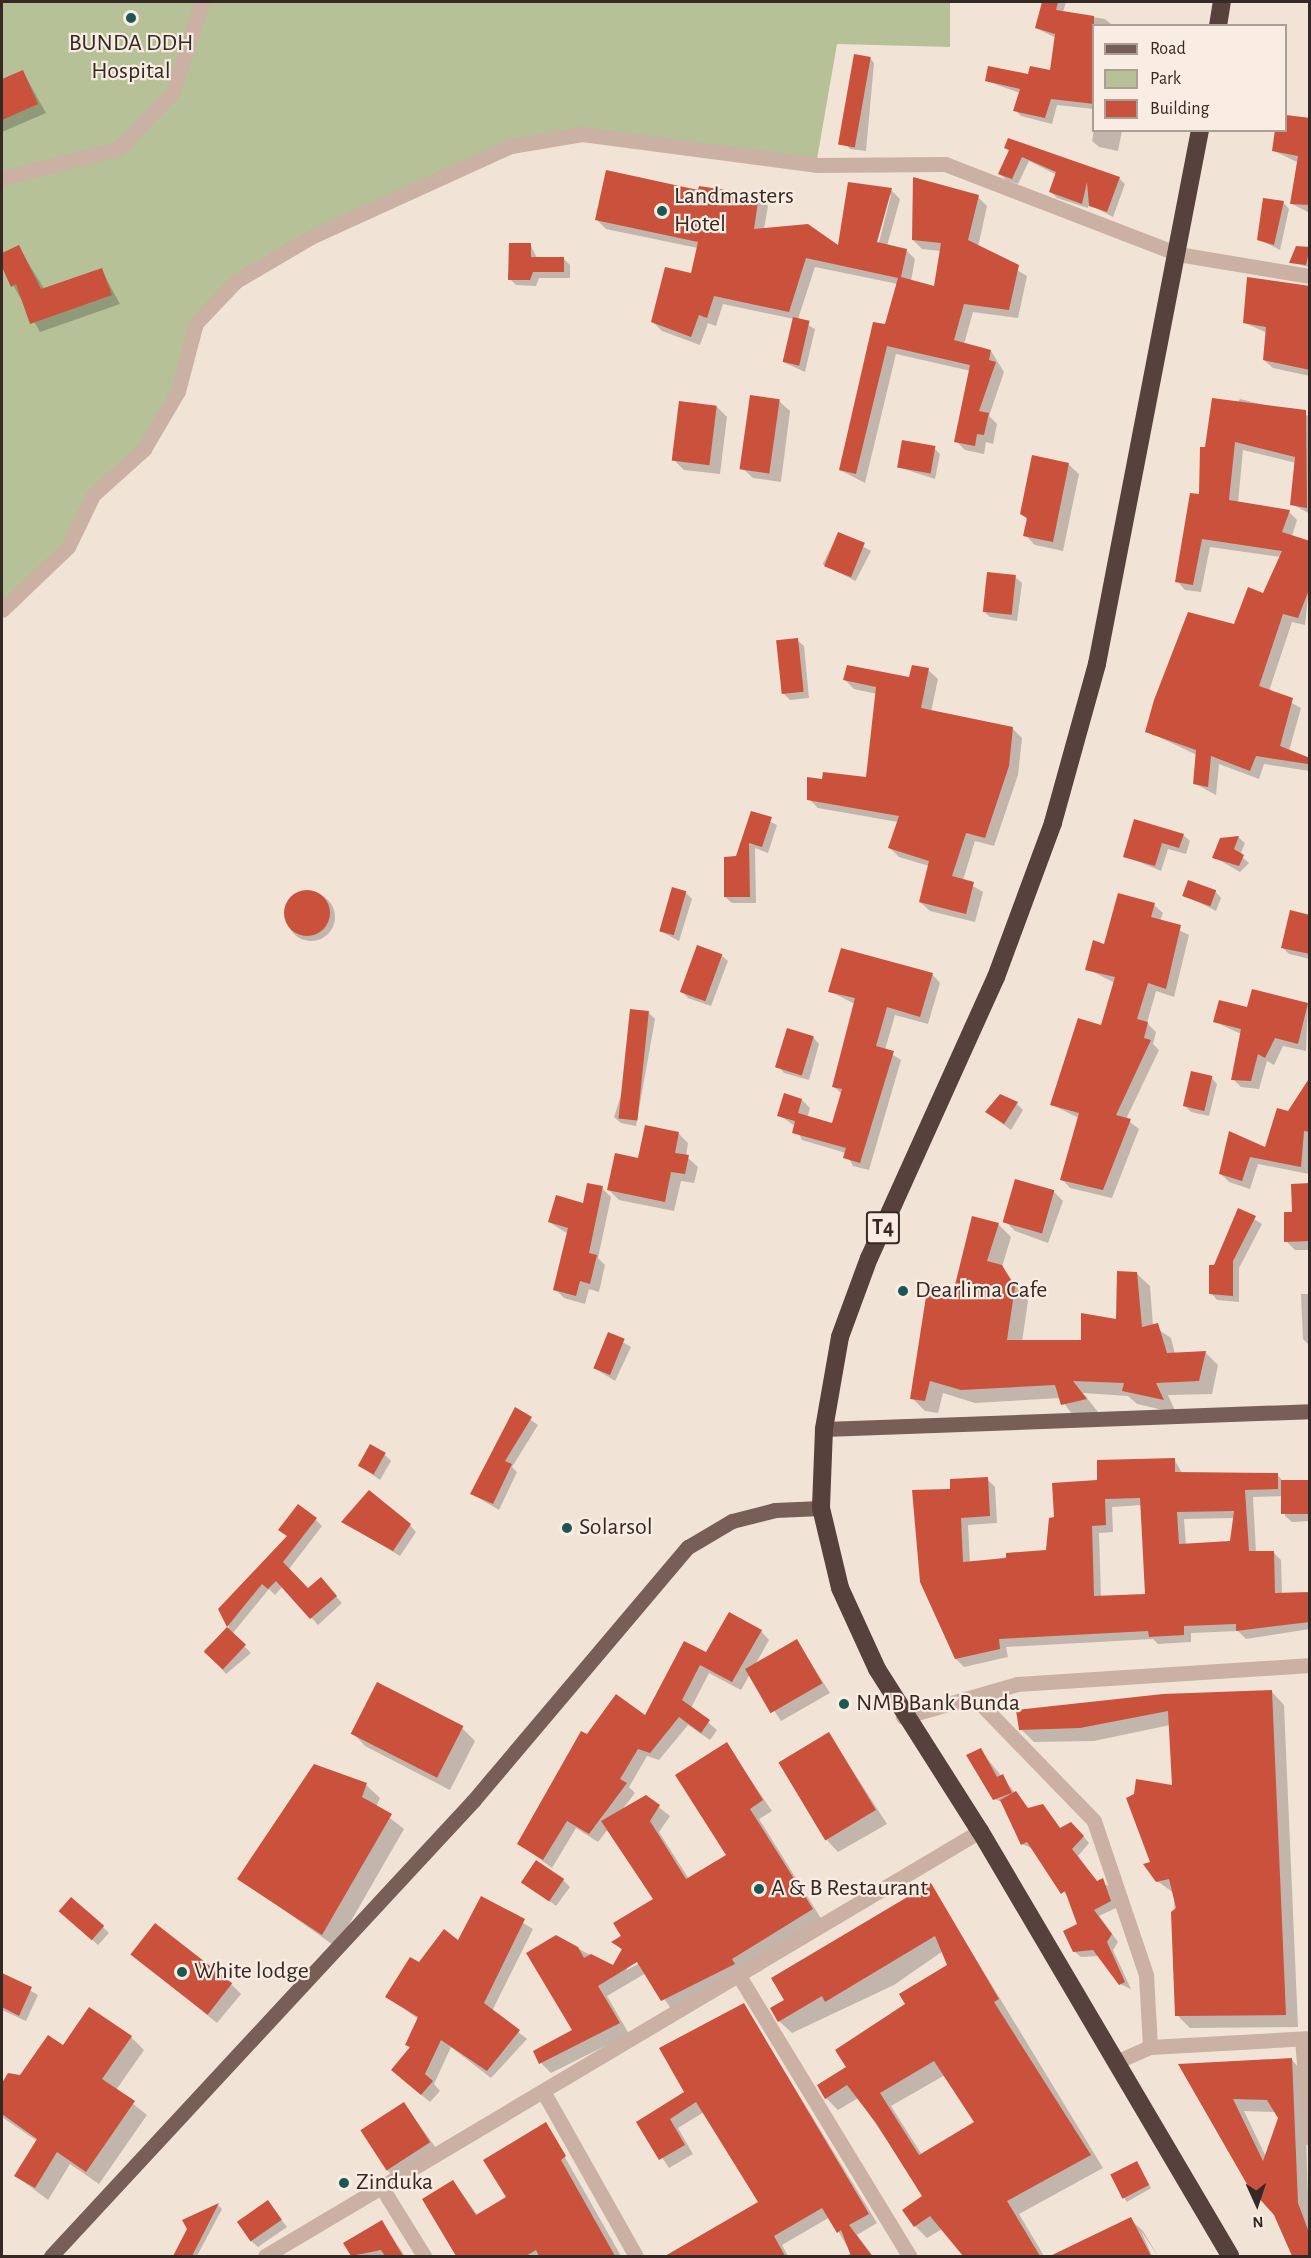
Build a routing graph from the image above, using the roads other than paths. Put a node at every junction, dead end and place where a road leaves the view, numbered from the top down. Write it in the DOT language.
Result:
graph roads {
  1 [pos="202,2"];
  2 [pos="1222,2"];
  3 [pos="1218,24"];
  4 [pos="1200,132"];
  5 [pos="2,178"];
  6 [pos="1178,254"];
  7 [pos="1310,276"];
  8 [pos="2,610"];
  9 [pos="1310,1411"];
  10 [pos="824,1429"];
  11 [pos="821,1508"];
  12 [pos="1310,1665"];
  13 [pos="975,1698"];
  14 [pos="903,1717"];
  15 [pos="980,1831"];
  16 [pos="739,1976"];
  17 [pos="1306,2038"];
  18 [pos="1150,2047"];
  19 [pos="1116,2062"];
  20 [pos="544,2093"];
  21 [pos="1310,2138"];
  22 [pos="382,2188"];
  23 [pos="51,2256"];
  24 [pos="265,2256"];
  25 [pos="424,2256"];
  26 [pos="636,2256"];
  27 [pos="909,2256"];
  28 [pos="1230,2256"];
  1 -- 5 [label="street"];
  2 -- 3 [label="highway"];
  4 -- 6 [label="highway, T4"];
  6 -- 7 [label="street"];
  6 -- 8 [label="street"];
  6 -- 10 [label="highway, T4"];
  9 -- 10 [label="main road"];
  10 -- 11 [label="highway, T4"];
  11 -- 14 [label="highway, T4"];
  11 -- 23 [label="main road"];
  12 -- 13 [label="street"];
  13 -- 14 [label="street"];
  13 -- 18 [label="street"];
  14 -- 15 [label="highway, T4"];
  15 -- 16 [label="street"];
  15 -- 19 [label="highway, T4"];
  16 -- 20 [label="street"];
  16 -- 27 [label="street"];
  17 -- 18 [label="street"];
  17 -- 21 [label="street"];
  18 -- 19 [label="street"];
  19 -- 28 [label="highway, T4"];
  20 -- 22 [label="street"];
  20 -- 26 [label="street"];
  22 -- 24 [label="street"];
  22 -- 25 [label="street"];
}
